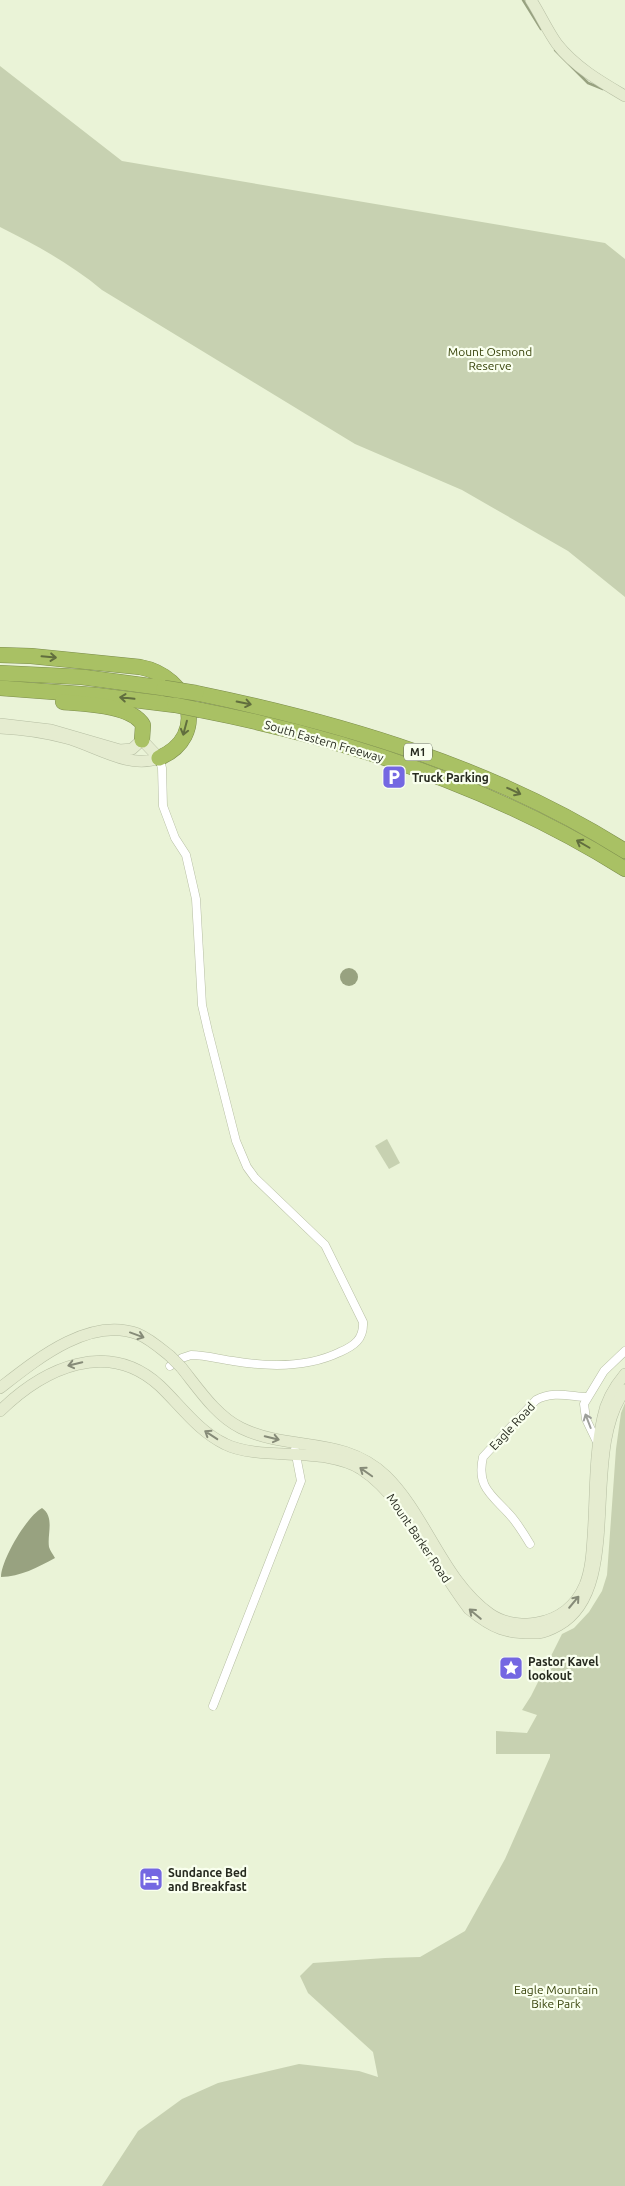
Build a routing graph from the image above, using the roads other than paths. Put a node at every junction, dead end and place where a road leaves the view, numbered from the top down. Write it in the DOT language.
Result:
graph roads {
  1 [pos="531,0"];
  2 [pos="625,96"];
  3 [pos="0,655"];
  4 [pos="0,673"];
  5 [pos="0,688"];
  6 [pos="0,697"];
  7 [pos="0,724"];
  8 [pos="0,728"];
  9 [pos="142,740"];
  10 [pos="160,760"];
  11 [pos="625,851"];
  12 [pos="625,869"];
  13 [pos="625,1351"];
  14 [pos="174,1363"];
  15 [pos="625,1374"];
  16 [pos="0,1388"];
  17 [pos="625,1390"];
  18 [pos="586,1397"];
  19 [pos="0,1411"];
  20 [pos="599,1445"];
  21 [pos="295,1448"];
  22 [pos="530,1544"];
  23 [pos="214,1706"];
  1 -- 2 [label="main road"];
  3 -- 10 [label="highway, one-way"];
  4 -- 11 [label="highway, South Eastern Freeway / M1, one-way, bridge"];
  12 -- 5 [label="highway, South Eastern Freeway / M1, one-way, bridge"];
  6 -- 9 [label="highway"];
  7 -- 9 [label="main road"];
  8 -- 10 [label="main road"];
  9 -- 10 [label="main road"];
  10 -- 14 [label="street"];
  13 -- 18 [label="street"];
  16 -- 14 [label="main road, Mount Barker Road, one-way"];
  14 -- 21 [label="main road, Mount Barker Road, one-way"];
  15 -- 20 [label="main road, Mount Barker Road"];
  17 -- 21 [label="main road, Mount Barker Road, one-way"];
  20 -- 18 [label="street, one-way"];
  18 -- 22 [label="street, Eagle Road"];
  21 -- 19 [label="main road, Mount Barker Road, one-way"];
  21 -- 20 [label="main road, Mount Barker Road, one-way"];
  21 -- 23 [label="street"];
}
